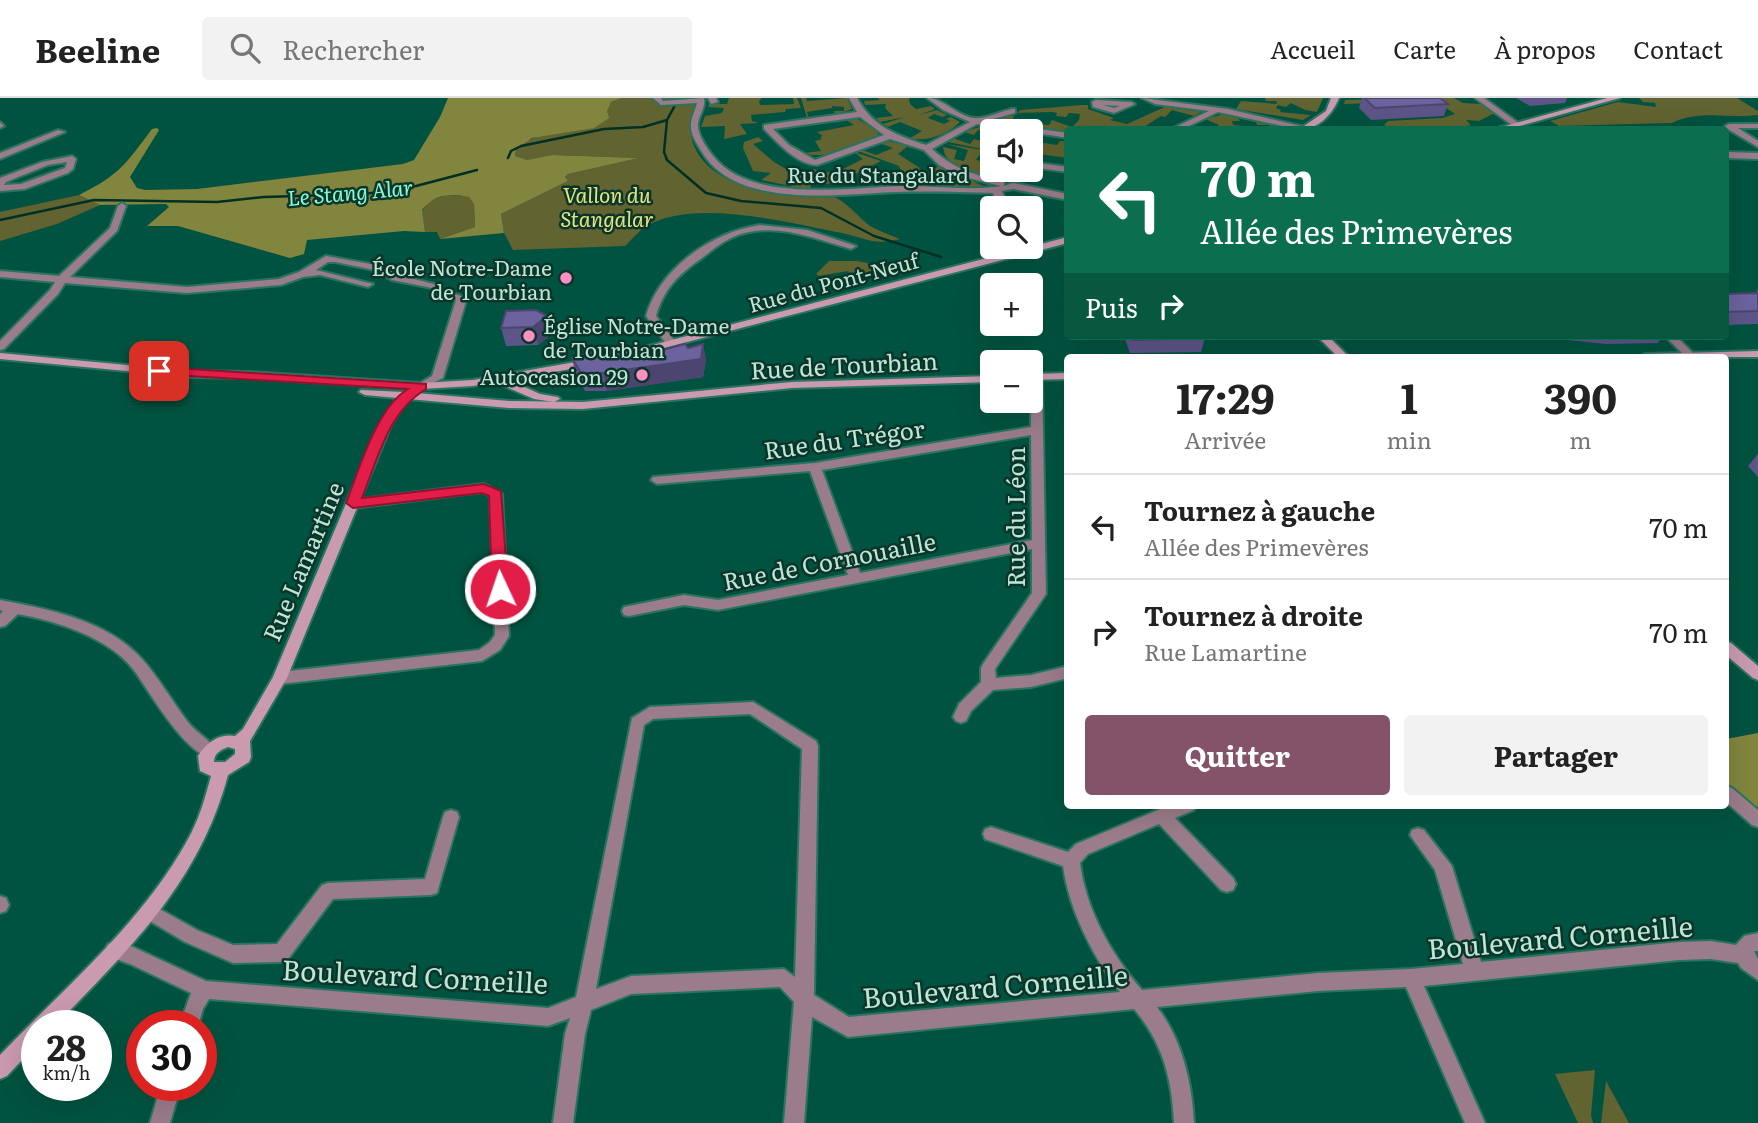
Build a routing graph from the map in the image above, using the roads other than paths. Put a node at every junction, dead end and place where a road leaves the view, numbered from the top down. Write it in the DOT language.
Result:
graph roads {
  1 [pos="853,98"];
  2 [pos="931,98"];
  3 [pos="1146,98"];
  4 [pos="1335,98"];
  5 [pos="1479,98"];
  6 [pos="1616,98"];
  7 [pos="700,99"];
  8 [pos="662,101"];
  9 [pos="1131,104"];
  10 [pos="1216,110"];
  11 [pos="1012,111"];
  12 [pos="862,114"];
  13 [pos="975,122"];
  14 [pos="1516,124"];
  15 [pos="1182,126"];
  16 [pos="1289,126"];
  17 [pos="1308,126"];
  18 [pos="1509,126"];
  19 [pos="1758,126"];
  20 [pos="61,132"];
  21 [pos="1064,135"];
  22 [pos="1729,135"];
  23 [pos="890,136"];
  24 [pos="1758,145"];
  25 [pos="927,148"];
  26 [pos="2,154"];
  27 [pos="1729,155"];
  28 [pos="1756,155"];
  29 [pos="16,158"];
  30 [pos="25,163"];
  31 [pos="1043,167"];
  32 [pos="35,168"];
  33 [pos="1064,170"];
  34 [pos="0,186"];
  35 [pos="1013,186"];
  36 [pos="996,190"];
  37 [pos="998,196"];
  38 [pos="1064,196"];
  39 [pos="122,206"];
  40 [pos="1064,241"];
  41 [pos="851,246"];
  42 [pos="0,274"];
  43 [pos="302,274"];
  44 [pos="62,279"];
  45 [pos="369,284"];
  46 [pos="1326,340"];
  47 [pos="1674,340"];
  48 [pos="671,343"];
  49 [pos="0,347"];
  50 [pos="1342,354"];
  51 [pos="1689,354"];
  52 [pos="1729,354"];
  53 [pos="1758,354"];
  54 [pos="0,356"];
  55 [pos="610,359"];
  56 [pos="190,374"];
  57 [pos="1064,376"];
  58 [pos="1043,377"];
  59 [pos="545,379"];
  60 [pos="980,379"];
  61 [pos="499,380"];
  62 [pos="422,386"];
  63 [pos="514,387"];
  64 [pos="662,396"];
  65 [pos="404,397"];
  66 [pos="432,397"];
  67 [pos="538,397"];
  68 [pos="1036,413"];
  69 [pos="1037,430"];
  70 [pos="815,467"];
  71 [pos="657,480"];
  72 [pos="353,503"];
  73 [pos="1038,543"];
  74 [pos="856,579"];
  75 [pos="8,606"];
  76 [pos="629,611"];
  77 [pos="0,622"];
  78 [pos="1729,650"];
  79 [pos="1064,673"];
  80 [pos="1758,674"];
  81 [pos="280,678"];
  82 [pos="989,684"];
  83 [pos="961,717"];
  84 [pos="240,741"];
  85 [pos="209,751"];
  86 [pos="222,770"];
  87 [pos="1729,796"];
  88 [pos="1180,809"];
  89 [pos="451,817"];
  90 [pos="1163,817"];
  91 [pos="1758,820"];
  92 [pos="991,834"];
  93 [pos="1418,835"];
  94 [pos="1070,861"];
  95 [pos="1227,884"];
  96 [pos="149,911"];
  97 [pos="1751,949"];
  98 [pos="114,950"];
  99 [pos="1475,971"];
  100 [pos="1758,971"];
  101 [pos="1411,978"];
  102 [pos="205,990"];
  103 [pos="1138,1000"];
  104 [pos="804,1001"];
  105 [pos="584,1002"];
  106 [pos="56,1010"];
  107 [pos="193,1010"];
  108 [pos="21,1047"];
  109 [pos="0,1069"];
  110 [pos="166,1101"];
  111 [pos="160,1123"];
  112 [pos="563,1123"];
  113 [pos="794,1123"];
  114 [pos="1184,1123"];
  115 [pos="1475,1123"];
  1 -- 12 [label="street"];
  2 -- 13 [label="street"];
  3 -- 9 [label="street"];
  3 -- 10 [label="street"];
  4 -- 17 [label="main road"];
  5 -- 14 [label="street"];
  6 -- 14 [label="main road"];
  7 -- 8 [label="street"];
  7 -- 36 [label="street, Rue du Stangalard"];
  10 -- 15 [label="street"];
  10 -- 16 [label="street"];
  11 -- 13 [label="street"];
  12 -- 23 [label="street"];
  12 -- 23 [label="street"];
  13 -- 21 [label="street"];
  13 -- 25 [label="street"];
  14 -- 18 [label="main road"];
  19 -- 24 [label="street"];
  20 -- 26 [label="street"];
  22 -- 28 [label="street"];
  23 -- 25 [label="street"];
  25 -- 35 [label="street"];
  26 -- 29 [label="street"];
  27 -- 28 [label="street"];
  30 -- 32 [label="street"];
  31 -- 33 [label="street"];
  32 -- 34 [label="street"];
  32 -- 34 [label="street"];
  35 -- 36 [label="street, Rue du Stangalard"];
  35 -- 38 [label="street"];
  36 -- 37 [label="street"];
  39 -- 44 [label="street"];
  40 -- 48 [label="main road, Rue du Pont-Neuf"];
  41 -- 48 [label="street"];
  42 -- 44 [label="street"];
  43 -- 44 [label="street"];
  43 -- 45 [label="street"];
  43 -- 62 [label="street"];
  44 -- 49 [label="street"];
  46 -- 50 [label="main road"];
  47 -- 51 [label="street"];
  48 -- 55 [label="main road, Rue du Pont-Neuf"];
  52 -- 53 [label="main road"];
  54 -- 56 [label="main road"];
  55 -- 59 [label="main road, Rue du Pont-Neuf"];
  55 -- 61 [label="main road, Rue du Pont-Neuf"];
  56 -- 62 [label="main road, Rue du Pont-Neuf"];
  56 -- 65 [label="main road, Rue de Tourbian"];
  57 -- 58 [label="main road"];
  59 -- 63 [label="main road, Rue du Pont-Neuf"];
  59 -- 67 [label="main road"];
  60 -- 64 [label="main road, Rue de Tourbian"];
  61 -- 62 [label="main road, Rue du Pont-Neuf"];
  61 -- 63 [label="main road"];
  62 -- 65 [label="main road"];
  63 -- 66 [label="main road, Rue du Pont-Neuf"];
  63 -- 67 [label="main road"];
  64 -- 66 [label="main road, Rue de Tourbian"];
  64 -- 67 [label="main road"];
  65 -- 66 [label="main road, Rue de Tourbian"];
  65 -- 72 [label="main road, Rue Lamartine"];
  68 -- 69 [label="street, Rue du Léon"];
  69 -- 70 [label="street, Rue du Trégor"];
  69 -- 73 [label="street, Rue du Léon"];
  70 -- 71 [label="street, Rue du Trégor"];
  70 -- 74 [label="street"];
  72 -- 81 [label="main road, Rue Lamartine"];
  72 -- 81 [label="street"];
  73 -- 74 [label="street, Rue de Cornouaille"];
  73 -- 82 [label="street, Rue du Léon"];
  74 -- 76 [label="street, Rue de Cornouaille"];
  75 -- 77 [label="street"];
  75 -- 85 [label="street"];
  78 -- 80 [label="main road"];
  79 -- 82 [label="street"];
  81 -- 84 [label="main road, Rue Lamartine"];
  82 -- 83 [label="street"];
  84 -- 85 [label="main road"];
  84 -- 86 [label="main road"];
  85 -- 86 [label="main road"];
  86 -- 96 [label="main road"];
  87 -- 91 [label="street"];
  88 -- 90 [label="street"];
  89 -- 96 [label="street"];
  90 -- 94 [label="street"];
  90 -- 95 [label="street"];
  92 -- 94 [label="street"];
  93 -- 99 [label="street"];
  94 -- 103 [label="street"];
  96 -- 98 [label="main road"];
  97 -- 99 [label="street, Boulevard Corneille"];
  97 -- 100 [label="street"];
  98 -- 102 [label="street, Boulevard Corneille"];
  98 -- 106 [label="main road"];
  99 -- 101 [label="street, Boulevard Corneille"];
  101 -- 103 [label="street, Boulevard Corneille"];
  101 -- 115 [label="street"];
  102 -- 105 [label="street, Boulevard Corneille"];
  102 -- 107 [label="street"];
  103 -- 104 [label="street, Boulevard Corneille"];
  103 -- 114 [label="street"];
  104 -- 105 [label="street, Boulevard Corneille"];
  104 -- 105 [label="street"];
  104 -- 113 [label="street"];
  105 -- 112 [label="street"];
  108 -- 109 [label="main road"];
  110 -- 111 [label="street"];
}
